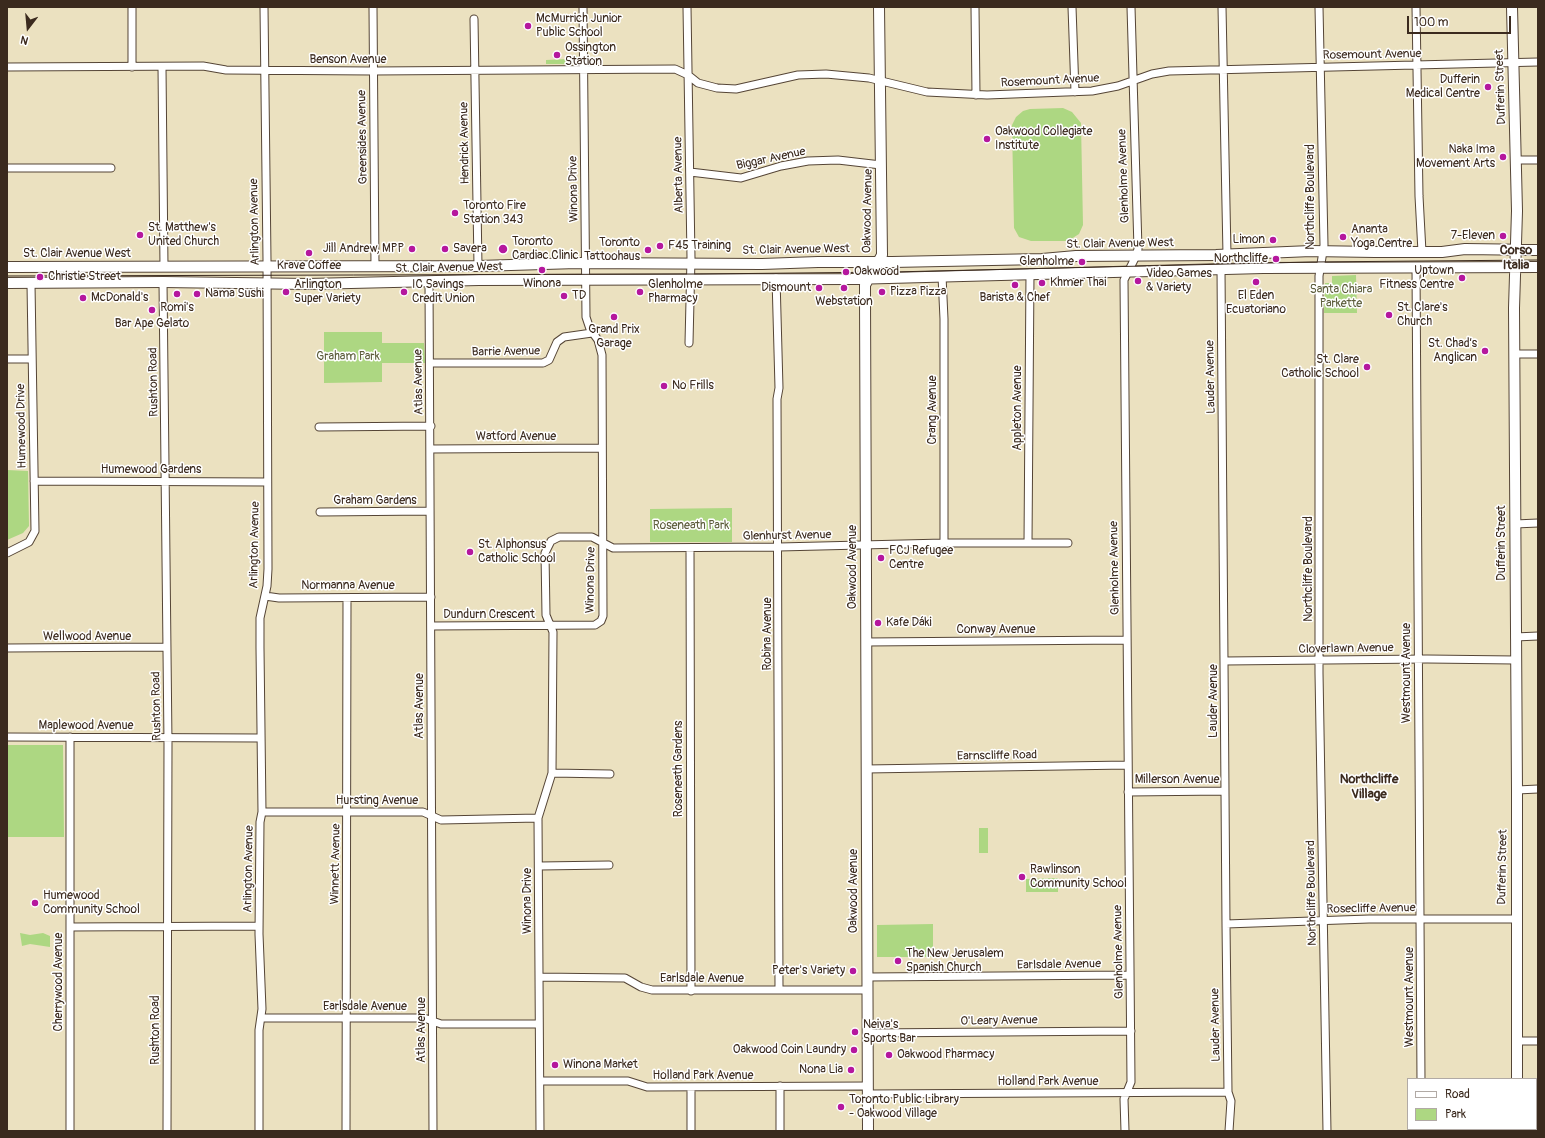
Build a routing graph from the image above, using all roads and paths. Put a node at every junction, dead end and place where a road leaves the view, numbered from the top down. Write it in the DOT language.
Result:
graph roads {
  1 [pos="132,7"];
  2 [pos="264,7"];
  3 [pos="373,7"];
  4 [pos="582,7"];
  5 [pos="687,7"];
  6 [pos="878,7"];
  7 [pos="975,7"];
  8 [pos="1072,7"];
  9 [pos="1131,7"];
  10 [pos="1222,7"];
  11 [pos="1319,7"];
  12 [pos="1416,7"];
  13 [pos="1512,7"];
  14 [pos="474,19"];
  15 [pos="1513,62"];
  16 [pos="1538,62"];
  17 [pos="1418,65"];
  18 [pos="7,67"];
  19 [pos="132,67"];
  20 [pos="162,67"];
  21 [pos="1320,67"];
  22 [pos="265,70"];
  23 [pos="474,70"];
  24 [pos="583,70"];
  25 [pos="1223,70"];
  26 [pos="373,71"];
  27 [pos="688,75"];
  28 [pos="1133,80"];
  29 [pos="880,81"];
  30 [pos="1075,92"];
  31 [pos="976,95"];
  32 [pos="1516,160"];
  33 [pos="1538,160"];
  34 [pos="881,165"];
  35 [pos="7,168"];
  36 [pos="111,168"];
  37 [pos="690,172"];
  38 [pos="1516,250"];
  39 [pos="1538,250"];
  40 [pos="1323,252"];
  41 [pos="1422,252"];
  42 [pos="1227,255"];
  43 [pos="1136,256"];
  44 [pos="879,262"];
  45 [pos="586,264"];
  46 [pos="691,265"];
  47 [pos="267,266"];
  48 [pos="375,266"];
  49 [pos="478,266"];
  50 [pos="1514,266"];
  51 [pos="1538,266"];
  52 [pos="7,267"];
  53 [pos="164,267"];
  54 [pos="1416,267"];
  55 [pos="1319,268"];
  56 [pos="1221,270"];
  57 [pos="1127,272"];
  58 [pos="1030,274"];
  59 [pos="942,276"];
  60 [pos="776,278"];
  61 [pos="868,278"];
  62 [pos="586,280"];
  63 [pos="689,280"];
  64 [pos="429,281"];
  65 [pos="163,282"];
  66 [pos="267,282"];
  67 [pos="7,283"];
  68 [pos="31,284"];
  69 [pos="592,333"];
  70 [pos="689,343"];
  71 [pos="1514,354"];
  72 [pos="1538,354"];
  73 [pos="7,359"];
  74 [pos="32,359"];
  75 [pos="430,363"];
  76 [pos="431,426"];
  77 [pos="319,427"];
  78 [pos="430,448"];
  79 [pos="602,448"];
  80 [pos="34,481"];
  81 [pos="166,481"];
  82 [pos="267,482"];
  83 [pos="430,511"];
  84 [pos="320,512"];
  85 [pos="1538,523"];
  86 [pos="1515,524"];
  87 [pos="603,543"];
  88 [pos="944,543"];
  89 [pos="1028,543"];
  90 [pos="1068,543"];
  91 [pos="865,545"];
  92 [pos="779,547"];
  93 [pos="690,548"];
  94 [pos="7,553"];
  95 [pos="265,596"];
  96 [pos="431,597"];
  97 [pos="347,598"];
  98 [pos="550,625"];
  99 [pos="431,626"];
  100 [pos="1538,636"];
  101 [pos="1515,637"];
  102 [pos="1126,640"];
  103 [pos="866,642"];
  104 [pos="7,648"];
  105 [pos="166,648"];
  106 [pos="1320,660"];
  107 [pos="1418,660"];
  108 [pos="1515,660"];
  109 [pos="1225,661"];
  110 [pos="7,737"];
  111 [pos="70,737"];
  112 [pos="168,738"];
  113 [pos="261,738"];
  114 [pos="1128,765"];
  115 [pos="866,769"];
  116 [pos="552,773"];
  117 [pos="610,774"];
  118 [pos="1538,789"];
  119 [pos="1517,790"];
  120 [pos="1225,791"];
  121 [pos="1128,792"];
  122 [pos="262,812"];
  123 [pos="348,812"];
  124 [pos="432,816"];
  125 [pos="538,818"];
  126 [pos="609,865"];
  127 [pos="540,866"];
  128 [pos="1420,919"];
  129 [pos="1516,919"];
  130 [pos="1324,920"];
  131 [pos="1226,924"];
  132 [pos="259,926"];
  133 [pos="70,927"];
  134 [pos="168,927"];
  135 [pos="1130,975"];
  136 [pos="539,977"];
  137 [pos="868,978"];
  138 [pos="779,989"];
  139 [pos="868,990"];
  140 [pos="691,991"];
  141 [pos="261,1018"];
  142 [pos="346,1018"];
  143 [pos="432,1021"];
  144 [pos="539,1024"];
  145 [pos="1131,1031"];
  146 [pos="868,1033"];
  147 [pos="1516,1041"];
  148 [pos="1538,1041"];
  149 [pos="1422,1078"];
  150 [pos="1517,1078"];
  151 [pos="540,1081"];
  152 [pos="780,1086"];
  153 [pos="691,1087"];
  154 [pos="868,1090"];
  155 [pos="1128,1092"];
  156 [pos="1228,1092"];
  157 [pos="70,1131"];
  158 [pos="167,1131"];
  159 [pos="259,1131"];
  160 [pos="346,1131"];
  161 [pos="433,1131"];
  162 [pos="540,1131"];
  163 [pos="692,1131"];
  164 [pos="780,1131"];
  165 [pos="868,1131"];
  166 [pos="1125,1131"];
  167 [pos="1228,1131"];
  168 [pos="1327,1131"];
  1 -- 19 [label="street"];
  2 -- 22 [label="street, Arlington Avenue"];
  3 -- 26 [label="street, Greensides Avenue"];
  4 -- 24 [label="street, Winona Drive"];
  5 -- 27 [label="street, Alberta Avenue"];
  6 -- 29 [label="main road, Oakwood Avenue"];
  7 -- 31 [label="street"];
  8 -- 30 [label="street"];
  9 -- 28 [label="street, Glenholme Avenue"];
  10 -- 25 [label="street"];
  11 -- 21 [label="street, Northcliffe Boulevard"];
  12 -- 17 [label="street"];
  13 -- 15 [label="main road, Dufferin Street"];
  14 -- 23 [label="street, Hendrick Avenue"];
  15 -- 16 [label="street, Rosemount Avenue"];
  15 -- 17 [label="street, Rosemount Avenue"];
  15 -- 32 [label="main road, Dufferin Street"];
  17 -- 21 [label="street, Rosemount Avenue"];
  17 -- 41 [label="street"];
  18 -- 19 [label="street, Benson Avenue"];
  19 -- 20 [label="street, Benson Avenue"];
  20 -- 22 [label="street, Benson Avenue"];
  20 -- 53 [label="street"];
  21 -- 25 [label="street, Rosemount Avenue"];
  21 -- 40 [label="street, Northcliffe Boulevard"];
  22 -- 26 [label="street, Benson Avenue"];
  22 -- 47 [label="street, Arlington Avenue"];
  23 -- 24 [label="street, Benson Avenue"];
  23 -- 26 [label="street, Benson Avenue"];
  23 -- 49 [label="street, Hendrick Avenue"];
  24 -- 27 [label="street, Benson Avenue"];
  24 -- 45 [label="street, Winona Drive"];
  25 -- 28 [label="street, Rosemount Avenue"];
  25 -- 42 [label="street"];
  26 -- 48 [label="street, Greensides Avenue"];
  27 -- 29 [label="street, Rosemount Avenue"];
  27 -- 37 [label="street, Alberta Avenue"];
  28 -- 30 [label="street, Rosemount Avenue"];
  28 -- 43 [label="street, Glenholme Avenue"];
  29 -- 31 [label="street, Rosemount Avenue"];
  29 -- 34 [label="main road, Oakwood Avenue"];
  30 -- 31 [label="street, Rosemount Avenue"];
  32 -- 33 [label="street"];
  32 -- 38 [label="main road, Dufferin Street"];
  34 -- 37 [label="street, Biggar Avenue"];
  34 -- 44 [label="main road, Oakwood Avenue"];
  35 -- 36 [label="street"];
  37 -- 46 [label="street, Alberta Avenue"];
  38 -- 39 [label="main road, St. Clair Avenue West"];
  38 -- 41 [label="main road, St. Clair Avenue West"];
  38 -- 50 [label="main road, Dufferin Street"];
  40 -- 41 [label="main road, St. Clair Avenue West"];
  40 -- 42 [label="main road, St. Clair Avenue West"];
  40 -- 55 [label="street, Northcliffe Boulevard"];
  42 -- 43 [label="main road, St. Clair Avenue West"];
  43 -- 44 [label="main road, St. Clair Avenue West"];
  43 -- 57 [label="street, Glenholme Avenue"];
  44 -- 46 [label="main road, St. Clair Avenue West"];
  44 -- 61 [label="main road, Oakwood Avenue"];
  45 -- 46 [label="main road, St. Clair Avenue West"];
  45 -- 49 [label="main road, St. Clair Avenue West"];
  45 -- 62 [label="street, Winona Drive"];
  46 -- 63 [label="street, Alberta Avenue"];
  47 -- 48 [label="main road, St. Clair Avenue West"];
  47 -- 53 [label="main road, St. Clair Avenue West"];
  47 -- 66 [label="street, Arlington Avenue"];
  48 -- 49 [label="main road, St. Clair Avenue West"];
  50 -- 51 [label="main road, St. Clair Avenue West"];
  50 -- 54 [label="main road, St. Clair Avenue West"];
  50 -- 71 [label="main road, Dufferin Street"];
  52 -- 53 [label="main road, St. Clair Avenue West"];
  54 -- 55 [label="main road, St. Clair Avenue West"];
  54 -- 107 [label="street, Westmount Avenue"];
  55 -- 56 [label="main road, St. Clair Avenue West"];
  55 -- 106 [label="street, Northcliffe Boulevard"];
  56 -- 57 [label="main road, St. Clair Avenue West"];
  56 -- 109 [label="street, Lauder Avenue"];
  57 -- 58 [label="main road, St. Clair Avenue West"];
  57 -- 102 [label="street, Glenholme Avenue"];
  58 -- 59 [label="main road, St. Clair Avenue West"];
  58 -- 89 [label="street, Appleton Avenue"];
  59 -- 61 [label="main road, St. Clair Avenue West"];
  59 -- 88 [label="street, Crang Avenue"];
  60 -- 61 [label="main road, St. Clair Avenue West"];
  60 -- 63 [label="main road, St. Clair Avenue West"];
  60 -- 92 [label="street, Robina Avenue"];
  61 -- 91 [label="main road, Oakwood Avenue"];
  62 -- 63 [label="main road, St. Clair Avenue West"];
  62 -- 64 [label="main road, St. Clair Avenue West"];
  62 -- 69 [label="street, Winona Drive"];
  63 -- 70 [label="street, Alberta Avenue"];
  64 -- 66 [label="main road, St. Clair Avenue West"];
  64 -- 75 [label="street, Atlas Avenue"];
  65 -- 66 [label="main road, St. Clair Avenue West"];
  65 -- 68 [label="main road, St. Clair Avenue West"];
  65 -- 81 [label="street, Rushton Road"];
  66 -- 82 [label="street, Arlington Avenue"];
  67 -- 68 [label="main road, St. Clair Avenue West"];
  68 -- 74 [label="street, Humewood Drive"];
  69 -- 75 [label="street, Barrie Avenue"];
  69 -- 79 [label="street, Winona Drive"];
  71 -- 72 [label="street"];
  71 -- 86 [label="main road, Dufferin Street"];
  73 -- 74 [label="street"];
  74 -- 80 [label="street, Humewood Drive"];
  75 -- 76 [label="street, Atlas Avenue"];
  76 -- 77 [label="street"];
  76 -- 78 [label="street, Atlas Avenue"];
  78 -- 79 [label="street, Watford Avenue"];
  78 -- 83 [label="street, Atlas Avenue"];
  79 -- 87 [label="street, Winona Drive"];
  80 -- 81 [label="street, Humewood Gardens"];
  80 -- 94 [label="street, Humewood Drive"];
  81 -- 82 [label="street, Humewood Gardens"];
  81 -- 105 [label="street, Rushton Road"];
  82 -- 95 [label="street, Arlington Avenue"];
  83 -- 84 [label="street, Graham Gardens"];
  83 -- 96 [label="street, Atlas Avenue"];
  85 -- 86 [label="street"];
  86 -- 101 [label="main road, Dufferin Street"];
  87 -- 93 [label="street, Glenhurst Avenue"];
  87 -- 98 [label="street, Winona Drive"];
  87 -- 98 [label="street, Dundurn Crescent"];
  88 -- 89 [label="street, Glenhurst Avenue"];
  88 -- 91 [label="street, Glenhurst Avenue"];
  89 -- 90 [label="street, Glenhurst Avenue"];
  91 -- 92 [label="street, Glenhurst Avenue"];
  91 -- 103 [label="main road, Oakwood Avenue"];
  92 -- 93 [label="street, Glenhurst Avenue"];
  92 -- 138 [label="street, Robina Avenue"];
  93 -- 140 [label="street, Roseneath Gardens"];
  95 -- 97 [label="street, Normanna Avenue"];
  95 -- 113 [label="street, Arlington Avenue"];
  96 -- 97 [label="street, Normanna Avenue"];
  96 -- 99 [label="street, Atlas Avenue"];
  97 -- 123 [label="street, Winnett Avenue"];
  98 -- 99 [label="street, Dundurn Crescent"];
  98 -- 116 [label="street, Winona Drive"];
  99 -- 124 [label="street, Atlas Avenue"];
  100 -- 101 [label="street"];
  101 -- 108 [label="main road, Dufferin Street"];
  102 -- 103 [label="street, Conway Avenue"];
  102 -- 114 [label="street, Glenholme Avenue"];
  103 -- 115 [label="main road, Oakwood Avenue"];
  104 -- 105 [label="street, Wellwood Avenue"];
  105 -- 112 [label="street, Rushton Road"];
  106 -- 107 [label="street, Cloverlawn Avenue"];
  106 -- 109 [label="street, Cloverlawn Avenue"];
  106 -- 130 [label="street, Northcliffe Boulevard"];
  107 -- 108 [label="street, Cloverlawn Avenue"];
  107 -- 128 [label="street, Westmount Avenue"];
  108 -- 119 [label="main road, Dufferin Street"];
  109 -- 120 [label="street, Lauder Avenue"];
  110 -- 111 [label="street, Maplewood Avenue"];
  111 -- 112 [label="street, Maplewood Avenue"];
  111 -- 133 [label="street, Cherrywood Avenue"];
  112 -- 113 [label="street, Maplewood Avenue"];
  112 -- 134 [label="street, Rushton Road"];
  113 -- 122 [label="street, Arlington Avenue"];
  114 -- 115 [label="street, Earnscliffe Road"];
  114 -- 121 [label="street, Glenholme Avenue"];
  115 -- 137 [label="main road, Oakwood Avenue"];
  116 -- 117 [label="street"];
  116 -- 125 [label="street, Winona Drive"];
  118 -- 119 [label="street"];
  119 -- 129 [label="main road, Dufferin Street"];
  120 -- 121 [label="street, Millerson Avenue"];
  120 -- 131 [label="street, Lauder Avenue"];
  121 -- 135 [label="street, Glenholme Avenue"];
  122 -- 123 [label="street, Hursting Avenue"];
  122 -- 132 [label="street, Arlington Avenue"];
  123 -- 124 [label="street, Hursting Avenue"];
  123 -- 142 [label="street, Winnett Avenue"];
  124 -- 125 [label="street, Hursting Avenue"];
  124 -- 143 [label="street, Atlas Avenue"];
  125 -- 127 [label="street, Winona Drive"];
  126 -- 127 [label="street"];
  127 -- 136 [label="street, Winona Drive"];
  128 -- 129 [label="street, Rosecliffe Avenue"];
  128 -- 130 [label="street, Rosecliffe Avenue"];
  128 -- 149 [label="street, Westmount Avenue"];
  129 -- 147 [label="main road, Dufferin Street"];
  130 -- 131 [label="street, Rosecliffe Avenue"];
  130 -- 168 [label="street, Northcliffe Boulevard"];
  131 -- 156 [label="street, Lauder Avenue"];
  132 -- 134 [label="street"];
  132 -- 141 [label="street, Arlington Avenue"];
  133 -- 134 [label="street"];
  133 -- 157 [label="street, Cherrywood Avenue"];
  134 -- 158 [label="street, Rushton Road"];
  135 -- 137 [label="street, Earlsdale Avenue"];
  135 -- 145 [label="street, Glenholme Avenue"];
  136 -- 140 [label="street, Earlsdale Avenue"];
  136 -- 144 [label="street, Winona Drive"];
  137 -- 139 [label="main road, Oakwood Avenue"];
  138 -- 139 [label="street, Earlsdale Avenue"];
  138 -- 140 [label="street, Earlsdale Avenue"];
  139 -- 146 [label="main road, Oakwood Avenue"];
  141 -- 142 [label="street, Earlsdale Avenue"];
  141 -- 159 [label="street, Arlington Avenue"];
  142 -- 143 [label="street, Earlsdale Avenue"];
  142 -- 160 [label="street, Winnett Avenue"];
  143 -- 144 [label="street, Earlsdale Avenue"];
  143 -- 161 [label="street, Atlas Avenue"];
  144 -- 151 [label="street, Winona Drive"];
  145 -- 146 [label="street, O'Leary Avenue"];
  145 -- 155 [label="street, Glenholme Avenue"];
  146 -- 154 [label="main road, Oakwood Avenue"];
  147 -- 148 [label="street"];
  147 -- 150 [label="main road, Dufferin Street"];
  151 -- 153 [label="street, Holland Park Avenue"];
  151 -- 162 [label="street, Winona Drive"];
  152 -- 153 [label="street, Holland Park Avenue"];
  152 -- 154 [label="street, Holland Park Avenue"];
  152 -- 164 [label="street"];
  153 -- 163 [label="street"];
  154 -- 155 [label="street, Holland Park Avenue"];
  154 -- 165 [label="main road, Oakwood Avenue"];
  155 -- 156 [label="street, Holland Park Avenue"];
  155 -- 166 [label="street, Glenholme Avenue"];
  156 -- 167 [label="street, Lauder Avenue"];
}
